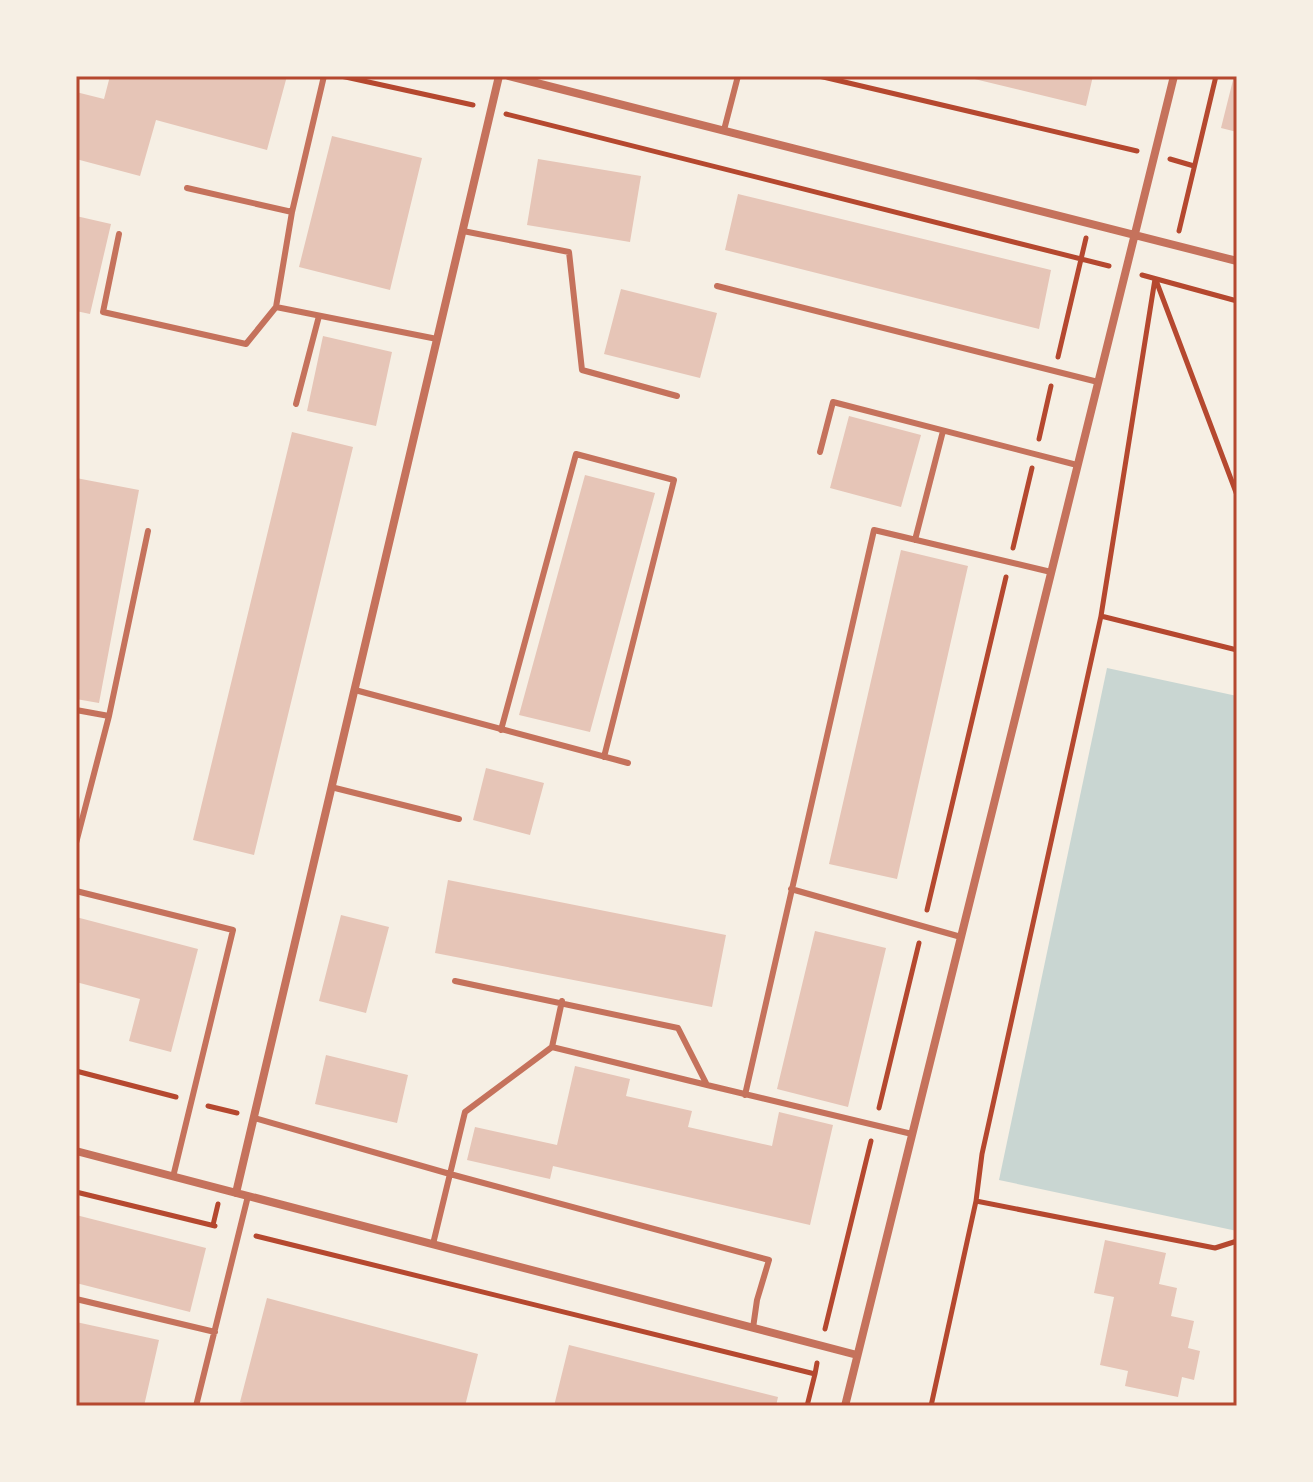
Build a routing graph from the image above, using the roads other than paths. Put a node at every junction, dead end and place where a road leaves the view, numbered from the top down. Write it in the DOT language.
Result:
graph roads {
  1 [pos="324,76"];
  2 [pos="499,76"];
  3 [pos="509,76"];
  4 [pos="738,76"];
  5 [pos="1174,76"];
  6 [pos="724,130"];
  7 [pos="187,188"];
  8 [pos="292,212"];
  9 [pos="463,231"];
  10 [pos="119,234"];
  11 [pos="1135,234"];
  12 [pos="1237,261"];
  13 [pos="717,286"];
  14 [pos="276,307"];
  15 [pos="319,316"];
  16 [pos="437,339"];
  17 [pos="1098,382"];
  18 [pos="677,396"];
  19 [pos="296,404"];
  20 [pos="943,431"];
  21 [pos="820,452"];
  22 [pos="1077,465"];
  23 [pos="148,531"];
  24 [pos="915,540"];
  25 [pos="1051,572"];
  26 [pos="355,690"];
  27 [pos="76,710"];
  28 [pos="109,716"];
  29 [pos="501,730"];
  30 [pos="604,757"];
  31 [pos="628,763"];
  32 [pos="331,787"];
  33 [pos="459,819"];
  34 [pos="76,843"];
  35 [pos="791,889"];
  36 [pos="76,891"];
  37 [pos="961,937"];
  38 [pos="455,981"];
  39 [pos="562,1001"];
  40 [pos="552,1047"];
  41 [pos="707,1085"];
  42 [pos="745,1095"];
  43 [pos="254,1118"];
  44 [pos="912,1134"];
  45 [pos="76,1151"];
  46 [pos="450,1174"];
  47 [pos="173,1177"];
  48 [pos="236,1193"];
  49 [pos="248,1196"];
  50 [pos="433,1244"];
  51 [pos="76,1299"];
  52 [pos="753,1328"];
  53 [pos="215,1332"];
  54 [pos="857,1355"];
  55 [pos="196,1406"];
  56 [pos="845,1406"];
  1 -- 8 [label="lane"];
  2 -- 9 [label="street"];
  3 -- 6 [label="street"];
  4 -- 6 [label="lane"];
  5 -- 11 [label="street"];
  6 -- 11 [label="street"];
  7 -- 8 [label="lane"];
  8 -- 14 [label="lane"];
  9 -- 16 [label="street"];
  9 -- 18 [label="lane"];
  10 -- 14 [label="lane"];
  11 -- 12 [label="street"];
  11 -- 17 [label="street"];
  13 -- 17 [label="lane"];
  14 -- 15 [label="lane"];
  15 -- 16 [label="lane"];
  15 -- 19 [label="lane"];
  16 -- 26 [label="street"];
  17 -- 22 [label="street"];
  20 -- 21 [label="lane"];
  20 -- 22 [label="lane"];
  20 -- 24 [label="lane"];
  22 -- 25 [label="street"];
  23 -- 28 [label="lane"];
  24 -- 25 [label="lane"];
  24 -- 35 [label="lane"];
  25 -- 37 [label="street"];
  26 -- 29 [label="lane"];
  26 -- 32 [label="street"];
  27 -- 28 [label="lane"];
  28 -- 34 [label="lane"];
  29 -- 30 [label="lane"];
  29 -- 30 [label="lane"];
  30 -- 31 [label="lane"];
  32 -- 33 [label="lane"];
  32 -- 43 [label="street"];
  35 -- 37 [label="lane"];
  35 -- 42 [label="lane"];
  36 -- 47 [label="lane"];
  37 -- 44 [label="street"];
  38 -- 39 [label="lane"];
  39 -- 40 [label="lane"];
  39 -- 41 [label="lane"];
  40 -- 41 [label="lane"];
  40 -- 46 [label="lane"];
  41 -- 42 [label="lane"];
  42 -- 44 [label="lane"];
  43 -- 46 [label="lane"];
  43 -- 48 [label="street"];
  44 -- 54 [label="street"];
  45 -- 47 [label="street"];
  46 -- 50 [label="lane"];
  46 -- 52 [label="lane"];
  47 -- 48 [label="street"];
  48 -- 49 [label="street"];
  49 -- 50 [label="street"];
  49 -- 53 [label="lane"];
  50 -- 52 [label="street"];
  51 -- 53 [label="lane"];
  52 -- 54 [label="street"];
  53 -- 55 [label="lane"];
  54 -- 56 [label="street"];
}
